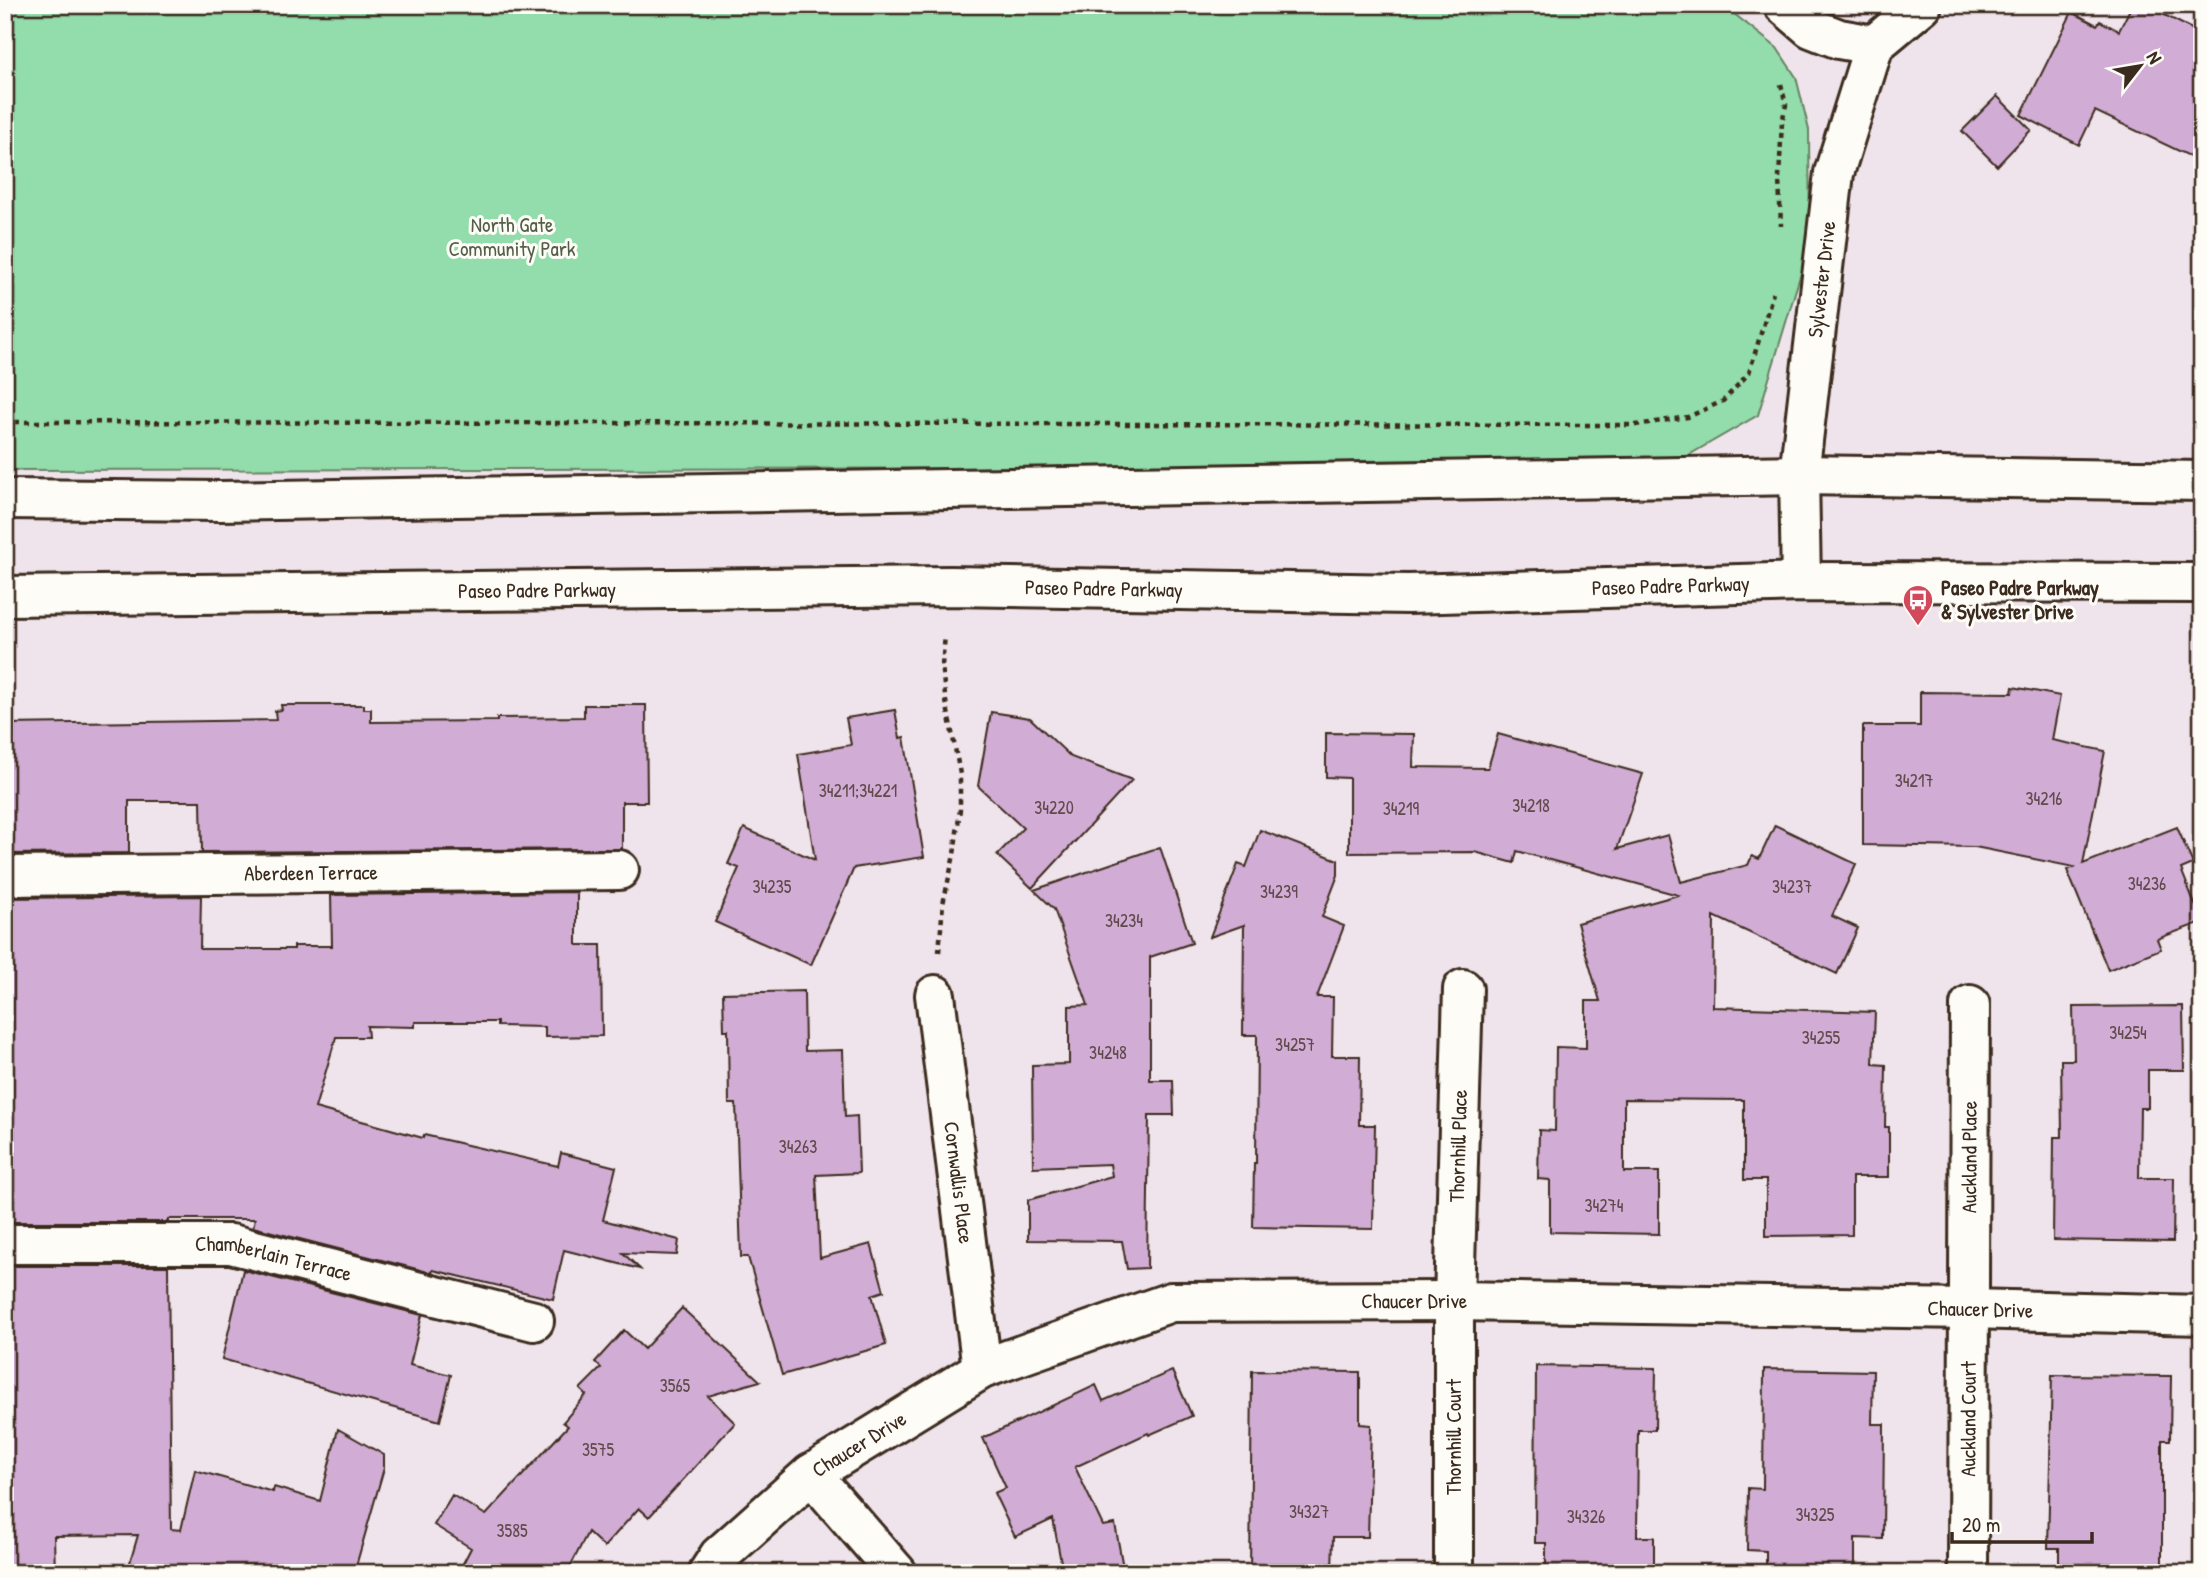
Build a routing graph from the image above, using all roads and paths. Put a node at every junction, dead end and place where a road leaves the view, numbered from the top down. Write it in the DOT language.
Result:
graph roads {
  1 [pos="1784,5"];
  2 [pos="1922,5"];
  3 [pos="1874,45"];
  4 [pos="1781,84"];
  5 [pos="1782,232"];
  6 [pos="1775,283"];
  7 [pos="5,422"];
  8 [pos="1799,475"];
  9 [pos="2202,481"];
  10 [pos="5,499"];
  11 [pos="1801,582"];
  12 [pos="2202,583"];
  13 [pos="5,596"];
  14 [pos="945,636"];
  15 [pos="619,870"];
  16 [pos="5,876"];
  17 [pos="1463,989"];
  18 [pos="935,995"];
  19 [pos="1970,1005"];
  20 [pos="5,1244"];
  21 [pos="1454,1301"];
  22 [pos="1969,1309"];
  23 [pos="2202,1315"];
  24 [pos="534,1321"];
  25 [pos="982,1369"];
  26 [pos="811,1474"];
  27 [pos="708,1573"];
  28 [pos="897,1573"];
  29 [pos="1454,1573"];
  30 [pos="1968,1573"];
  1 -- 3 [label="street"];
  2 -- 3 [label="street"];
  3 -- 8 [label="street, Sylvester Drive"];
  4 -- 5 [label="path"];
  6 -- 7 [label="path"];
  8 -- 9 [label="street"];
  8 -- 10 [label="street"];
  8 -- 11 [label="street, Sylvester Drive"];
  11 -- 12 [label="street, Paseo Padre Parkway"];
  11 -- 13 [label="street, Paseo Padre Parkway"];
  14 -- 18 [label="path"];
  15 -- 16 [label="street, Aberdeen Terrace"];
  17 -- 21 [label="street, Thornhill Place"];
  18 -- 25 [label="street, Cornwallis Place"];
  19 -- 22 [label="street, Auckland Place"];
  20 -- 24 [label="street, Chamberlain Terrace"];
  21 -- 22 [label="street, Chaucer Drive"];
  21 -- 25 [label="street, Chaucer Drive"];
  21 -- 29 [label="street, Thornhill Court"];
  22 -- 23 [label="street, Chaucer Drive"];
  22 -- 30 [label="street, Auckland Court"];
  25 -- 26 [label="street, Chaucer Drive"];
  26 -- 27 [label="street, Chaucer Drive"];
  26 -- 28 [label="street"];
}
